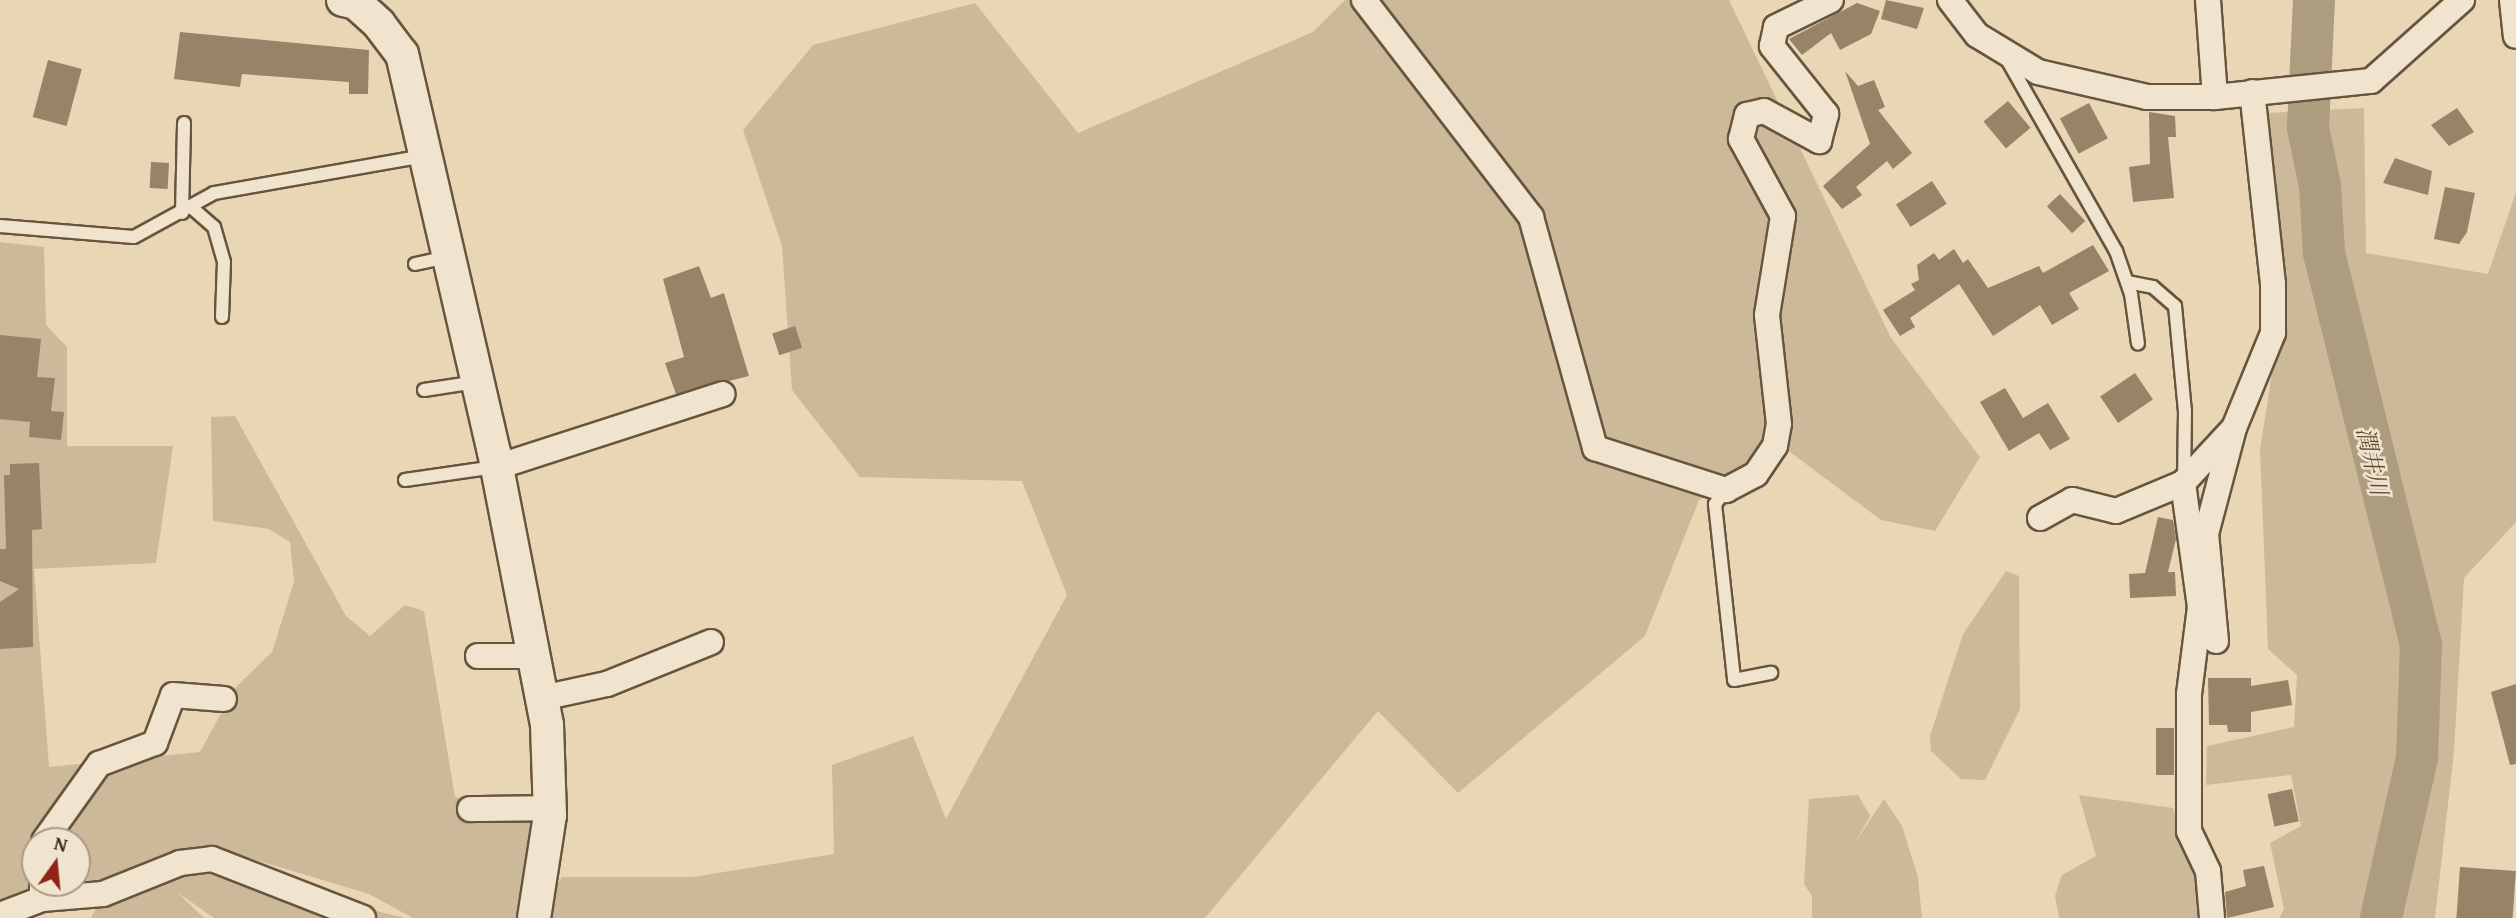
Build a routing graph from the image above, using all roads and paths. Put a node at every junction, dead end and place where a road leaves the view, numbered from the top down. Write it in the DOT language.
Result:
graph roads {
  1 [pos="343,0"];
  2 [pos="1364,0"];
  3 [pos="1831,0"];
  4 [pos="1950,0"];
  5 [pos="2208,0"];
  6 [pos="2462,0"];
  7 [pos="2512,0"];
  8 [pos="2516,36"];
  9 [pos="2007,57"];
  10 [pos="2252,92"];
  11 [pos="2215,97"];
  12 [pos="184,122"];
  13 [pos="424,156"];
  14 [pos="186,210"];
  15 [pos="0,226"];
  16 [pos="448,257"];
  17 [pos="415,264"];
  18 [pos="2127,282"];
  19 [pos="222,317"];
  20 [pos="2138,344"];
  21 [pos="477,383"];
  22 [pos="424,390"];
  23 [pos="723,394"];
  24 [pos="2234,428"];
  25 [pos="496,467"];
  26 [pos="405,480"];
  27 [pos="2183,483"];
  28 [pos="1726,490"];
  29 [pos="2040,518"];
  30 [pos="2216,641"];
  31 [pos="711,642"];
  32 [pos="478,656"];
  33 [pos="535,656"];
  34 [pos="1772,674"];
  35 [pos="542,698"];
  36 [pos="224,699"];
  37 [pos="550,808"];
  38 [pos="470,809"];
  39 [pos="54,827"];
  40 [pos="91,893"];
  41 [pos="32,897"];
  42 [pos="0,915"];
  43 [pos="363,918"];
  44 [pos="534,918"];
  45 [pos="2212,918"];
  1 -- 13 [label="street"];
  2 -- 28 [label="street"];
  3 -- 28 [label="street"];
  4 -- 9 [label="street"];
  5 -- 11 [label="street"];
  6 -- 10 [label="street"];
  7 -- 8 [label="street"];
  9 -- 11 [label="street"];
  9 -- 18 [label="lane"];
  10 -- 11 [label="street"];
  10 -- 24 [label="street"];
  12 -- 14 [label="lane"];
  13 -- 14 [label="lane"];
  13 -- 16 [label="street"];
  14 -- 15 [label="lane"];
  14 -- 19 [label="lane"];
  16 -- 17 [label="lane"];
  16 -- 21 [label="street"];
  18 -- 20 [label="lane"];
  18 -- 27 [label="lane"];
  21 -- 22 [label="lane"];
  21 -- 25 [label="street"];
  23 -- 25 [label="street"];
  24 -- 27 [label="street"];
  24 -- 30 [label="street"];
  25 -- 26 [label="lane"];
  25 -- 33 [label="street"];
  27 -- 29 [label="street"];
  27 -- 45 [label="street"];
  28 -- 34 [label="lane"];
  31 -- 35 [label="street"];
  32 -- 33 [label="street"];
  33 -- 35 [label="street"];
  35 -- 37 [label="street"];
  36 -- 39 [label="street"];
  37 -- 38 [label="street"];
  37 -- 44 [label="street"];
  40 -- 43 [label="street"];
  41 -- 42 [label="street"];
}
